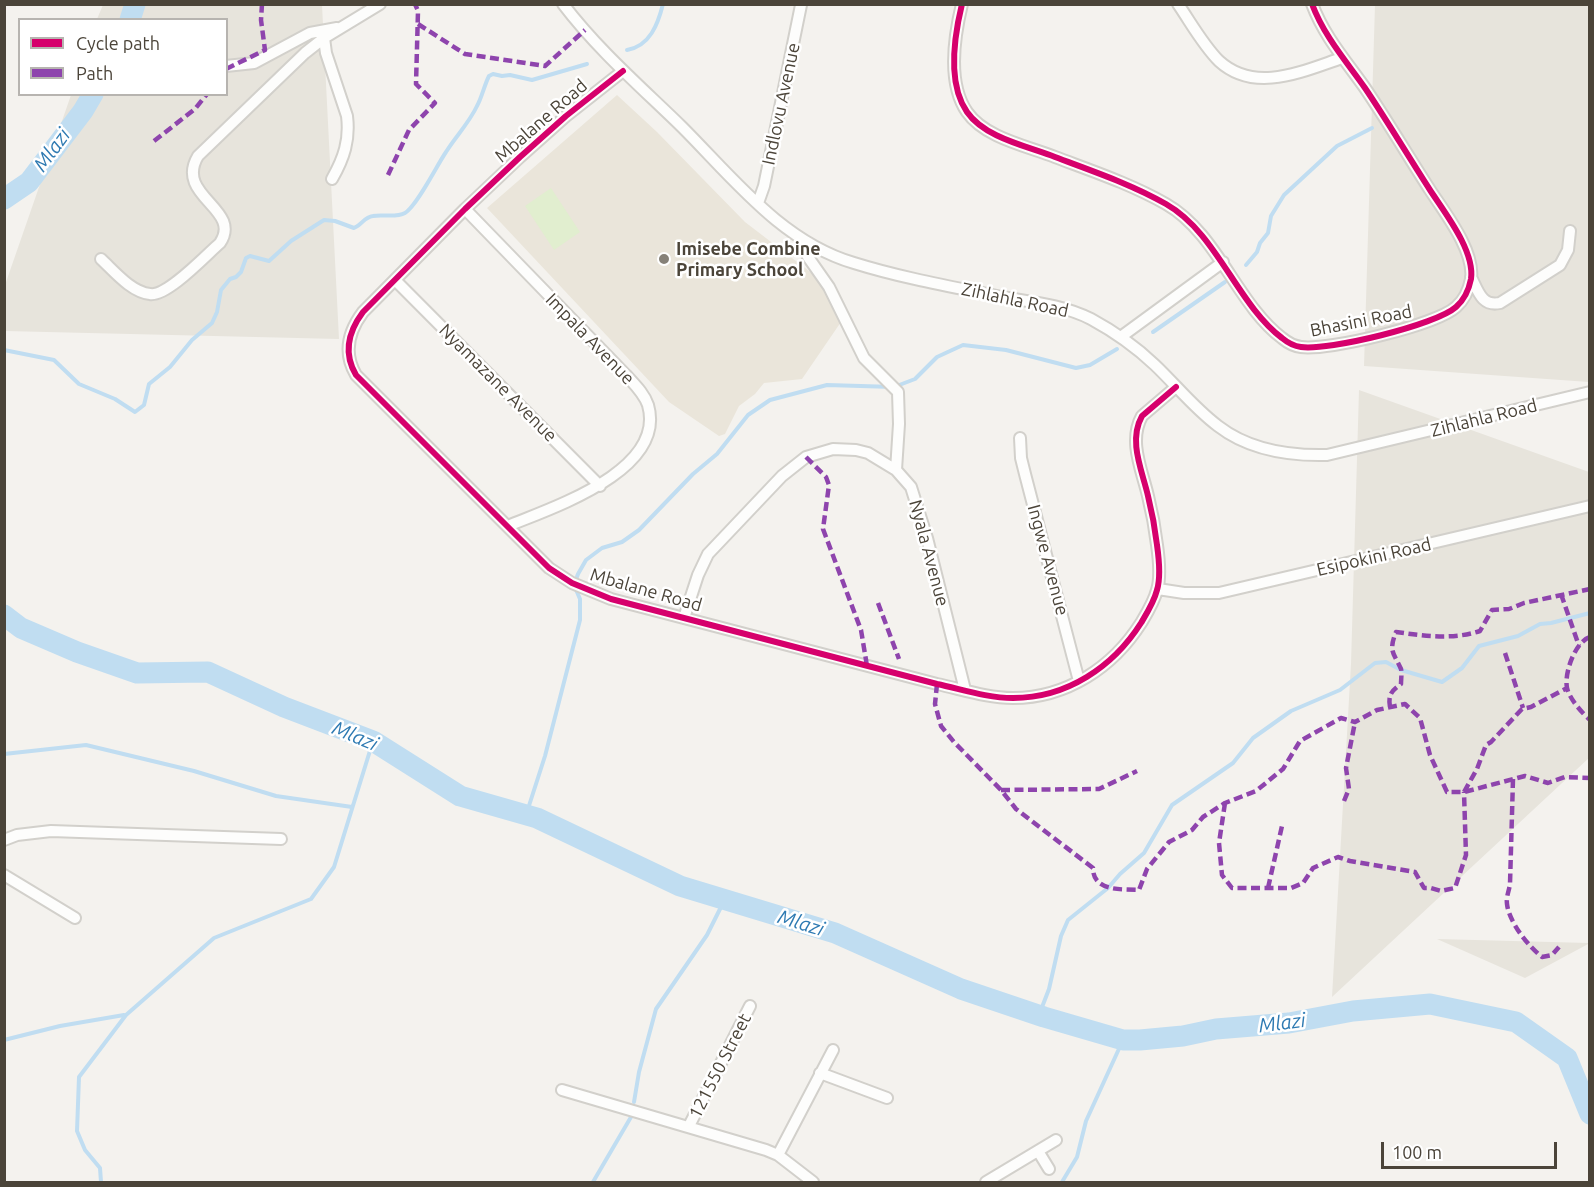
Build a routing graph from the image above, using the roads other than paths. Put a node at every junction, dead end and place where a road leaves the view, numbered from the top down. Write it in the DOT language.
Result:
graph roads {
  1 [pos="380,4"];
  2 [pos="563,4"];
  3 [pos="962,4"];
  4 [pos="1178,4"];
  5 [pos="1312,4"];
  6 [pos="801,5"];
  7 [pos="340,28"];
  8 [pos="324,38"];
  9 [pos="1342,58"];
  10 [pos="228,66"];
  11 [pos="623,71"];
  12 [pos="332,178"];
  13 [pos="758,203"];
  14 [pos="465,209"];
  15 [pos="1570,231"];
  16 [pos="804,241"];
  17 [pos="102,259"];
  18 [pos="1222,262"];
  19 [pos="1471,277"];
  20 [pos="395,280"];
  21 [pos="1122,336"];
  22 [pos="1176,387"];
  23 [pos="1590,392"];
  24 [pos="1020,438"];
  25 [pos="896,470"];
  26 [pos="600,486"];
  27 [pos="1590,506"];
  28 [pos="508,526"];
  29 [pos="1158,589"];
  30 [pos="684,618"];
  31 [pos="1079,681"];
  32 [pos="965,690"];
  33 [pos="281,839"];
  34 [pos="4,840"];
  35 [pos="4,875"];
  36 [pos="75,918"];
  37 [pos="750,1006"];
  38 [pos="833,1050"];
  39 [pos="820,1073"];
  40 [pos="561,1090"];
  41 [pos="887,1098"];
  42 [pos="689,1126"];
  43 [pos="1056,1140"];
  44 [pos="1038,1151"];
  45 [pos="778,1155"];
  46 [pos="1049,1169"];
  47 [pos="813,1182"];
  48 [pos="987,1182"];
  1 -- 7 [label="street"];
  2 -- 11 [label="street, Zihlahla Road"];
  3 -- 18 [label="street, Bhasini Road"];
  4 -- 9 [label="street"];
  5 -- 9 [label="street"];
  6 -- 13 [label="street, Indlovu Avenue"];
  7 -- 8 [label="street"];
  7 -- 10 [label="street"];
  8 -- 12 [label="street"];
  8 -- 17 [label="street"];
  9 -- 19 [label="street"];
  11 -- 13 [label="street, Zihlahla Road"];
  11 -- 14 [label="street, Mbalane Road"];
  13 -- 16 [label="street, Zihlahla Road"];
  14 -- 20 [label="street, Mbalane Road"];
  14 -- 26 [label="street, Impala Avenue"];
  15 -- 19 [label="street"];
  16 -- 21 [label="street, Zihlahla Road"];
  16 -- 25 [label="street"];
  18 -- 19 [label="street, Bhasini Road"];
  18 -- 21 [label="street"];
  20 -- 26 [label="street, Nyamazane Avenue"];
  20 -- 28 [label="street, Mbalane Road"];
  21 -- 22 [label="street, Zihlahla Road"];
  22 -- 23 [label="street, Zihlahla Road"];
  22 -- 29 [label="street, Mbalane Road"];
  24 -- 31 [label="street, Ingwe Avenue"];
  25 -- 30 [label="street, Nyala Avenue"];
  25 -- 32 [label="street, Nyala Avenue"];
  26 -- 28 [label="street, Impala Avenue"];
  27 -- 29 [label="street, Esipokini Road"];
  28 -- 30 [label="street, Mbalane Road"];
  29 -- 31 [label="street, Mbalane Road"];
  30 -- 32 [label="street, Mbalane Road"];
  31 -- 32 [label="street, Mbalane Road"];
  33 -- 34 [label="street"];
  35 -- 36 [label="street"];
  37 -- 42 [label="street, 121550 Street"];
  38 -- 39 [label="street"];
  39 -- 41 [label="street"];
  39 -- 45 [label="street"];
  40 -- 42 [label="street"];
  42 -- 45 [label="street"];
  43 -- 44 [label="street"];
  44 -- 46 [label="street"];
  44 -- 48 [label="street"];
  45 -- 47 [label="street"];
}
